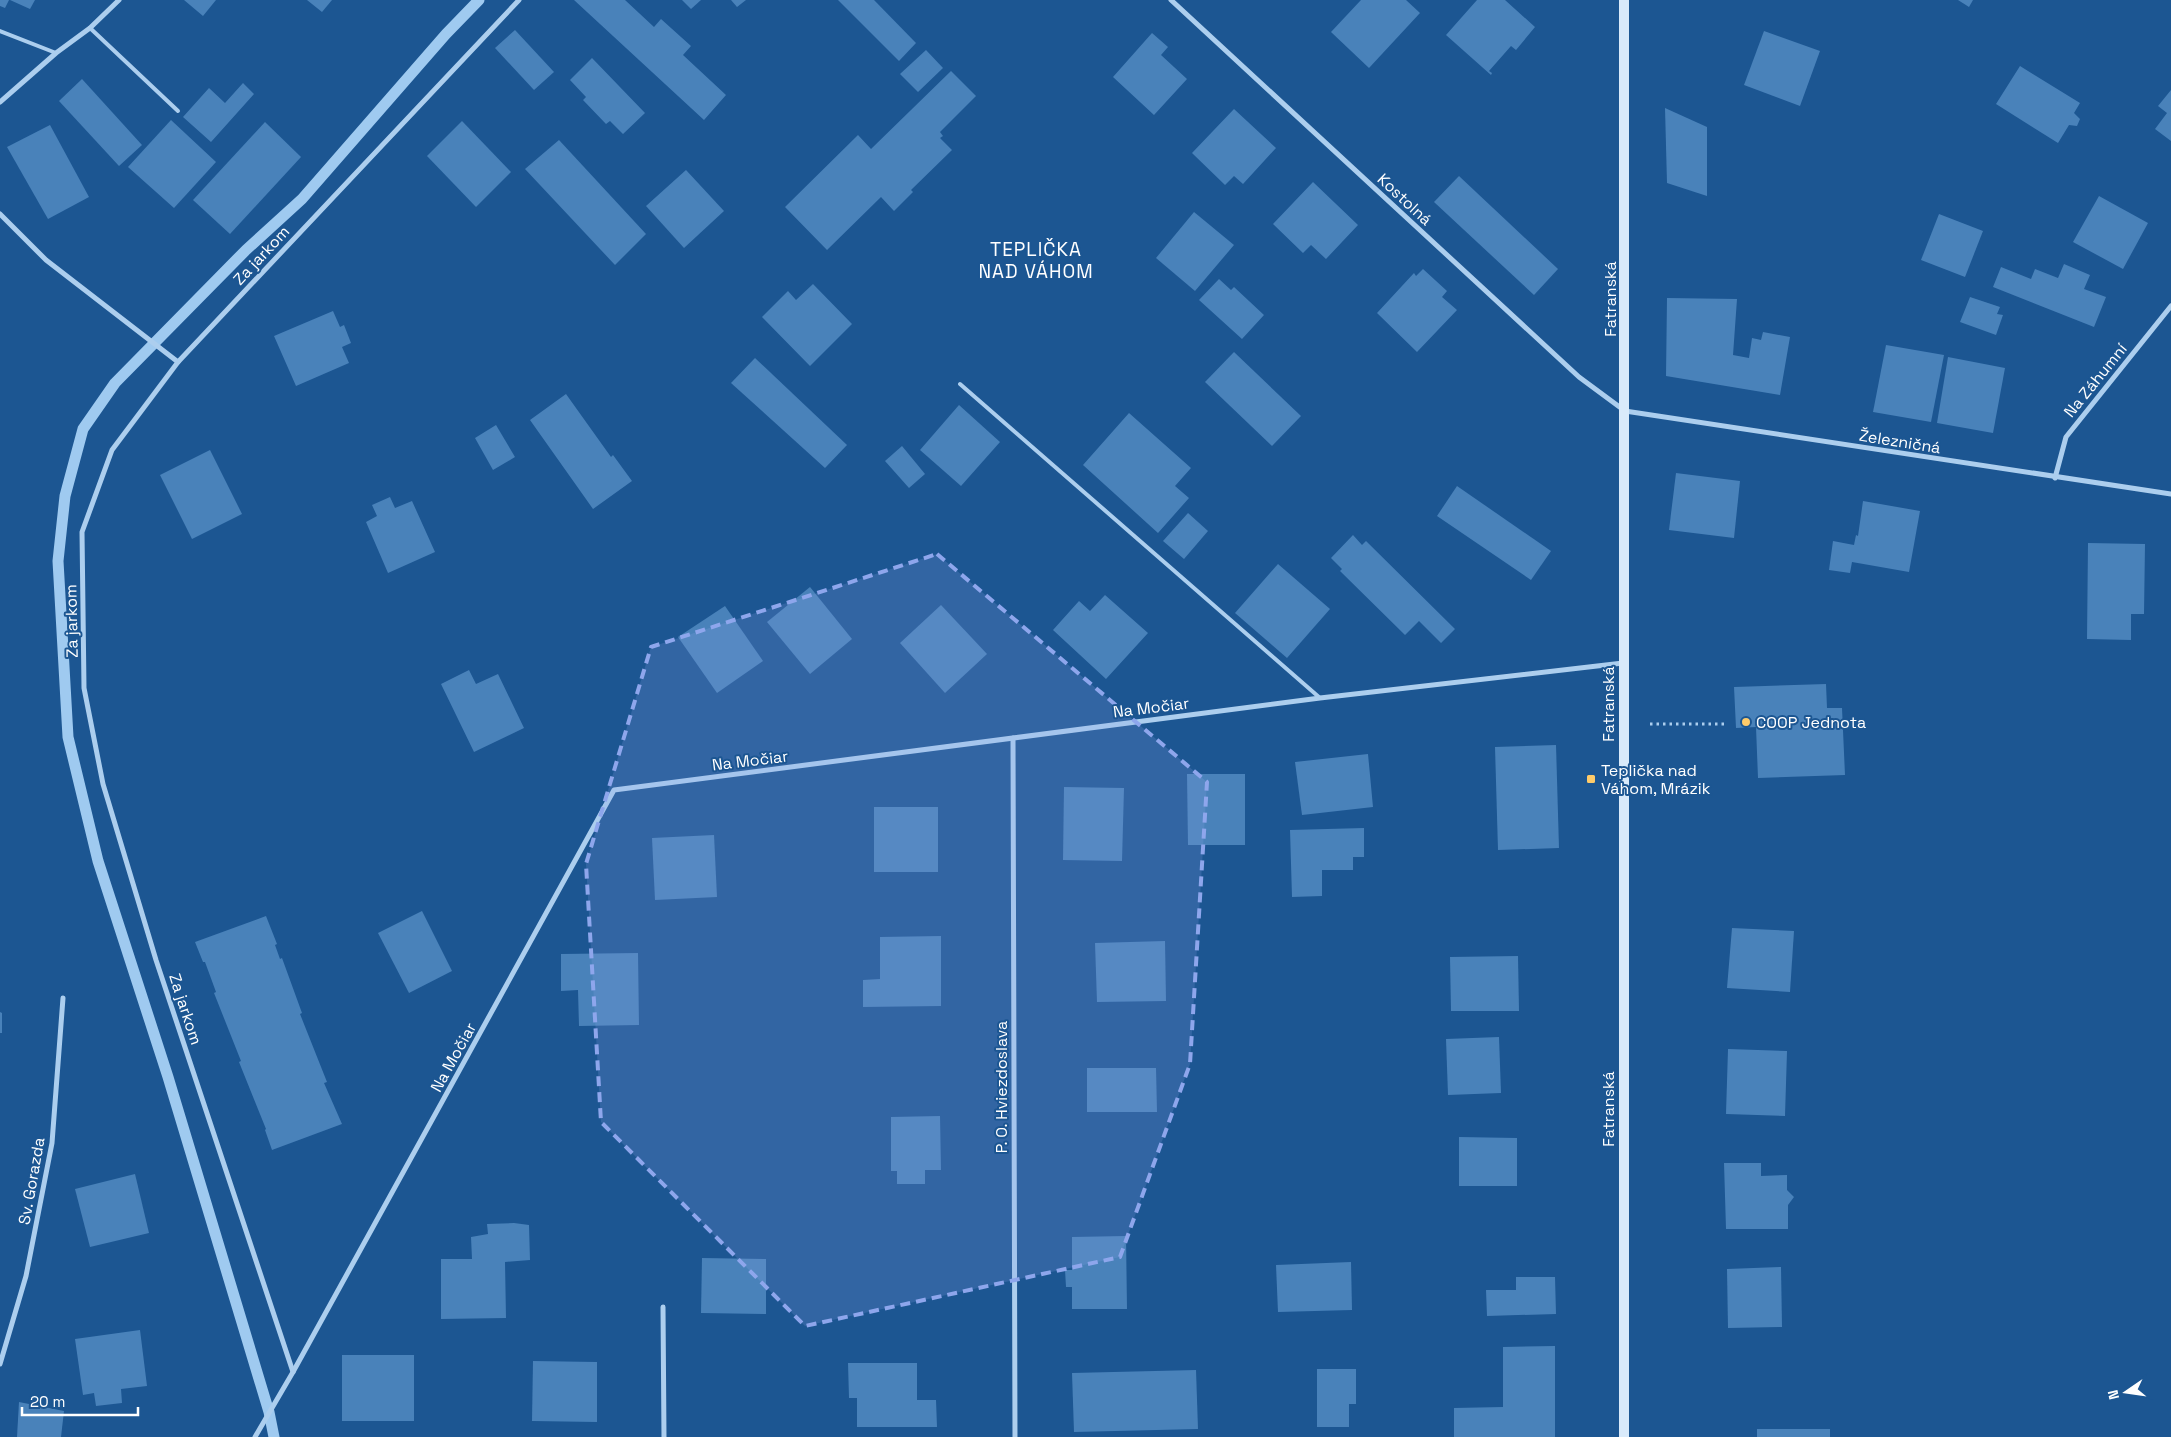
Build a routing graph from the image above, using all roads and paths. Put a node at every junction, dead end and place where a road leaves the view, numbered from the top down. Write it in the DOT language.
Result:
graph roads {
  1 [pos="119,0"];
  2 [pos="519,0"];
  3 [pos="1171,0"];
  4 [pos="1624,0"];
  5 [pos="90,28"];
  6 [pos="0,31"];
  7 [pos="56,53"];
  8 [pos="1,100"];
  9 [pos="178,111"];
  10 [pos="0,214"];
  11 [pos="2171,306"];
  12 [pos="178,362"];
  13 [pos="960,384"];
  14 [pos="1625,411"];
  15 [pos="2055,478"];
  16 [pos="2171,494"];
  17 [pos="1623,663"];
  18 [pos="1320,698"];
  19 [pos="1623,723"];
  20 [pos="1726,724"];
  21 [pos="1012,738"];
  22 [pos="63,998"];
  23 [pos="663,1307"];
  24 [pos="0,1364"];
  25 [pos="293,1372"];
  26 [pos="255,1437"];
  27 [pos="664,1437"];
  28 [pos="1015,1437"];
  29 [pos="1624,1437"];
  1 -- 5 [label="street"];
  2 -- 12 [label="street, Za jarkom"];
  3 -- 14 [label="street, Kostolná"];
  4 -- 14 [label="main road, Fatranská"];
  5 -- 7 [label="street"];
  5 -- 9 [label="lane"];
  6 -- 7 [label="lane"];
  7 -- 8 [label="street"];
  10 -- 12 [label="street"];
  11 -- 15 [label="street, Na Záhumní"];
  12 -- 25 [label="street, Za jarkom"];
  13 -- 18 [label="lane"];
  14 -- 15 [label="street, Železničná"];
  14 -- 17 [label="main road, Fatranská"];
  15 -- 16 [label="street, Železničná"];
  17 -- 18 [label="street, Na Močiar"];
  17 -- 19 [label="main road, Fatranská"];
  18 -- 21 [label="street, Na Močiar"];
  19 -- 20 [label="path"];
  19 -- 29 [label="main road, Fatranská"];
  21 -- 25 [label="street, Na Močiar"];
  21 -- 28 [label="street, P. O. Hviezdoslava"];
  22 -- 24 [label="street, Sv. Gorazda"];
  23 -- 27 [label="street"];
  25 -- 26 [label="street, Na Močiar"];
}
